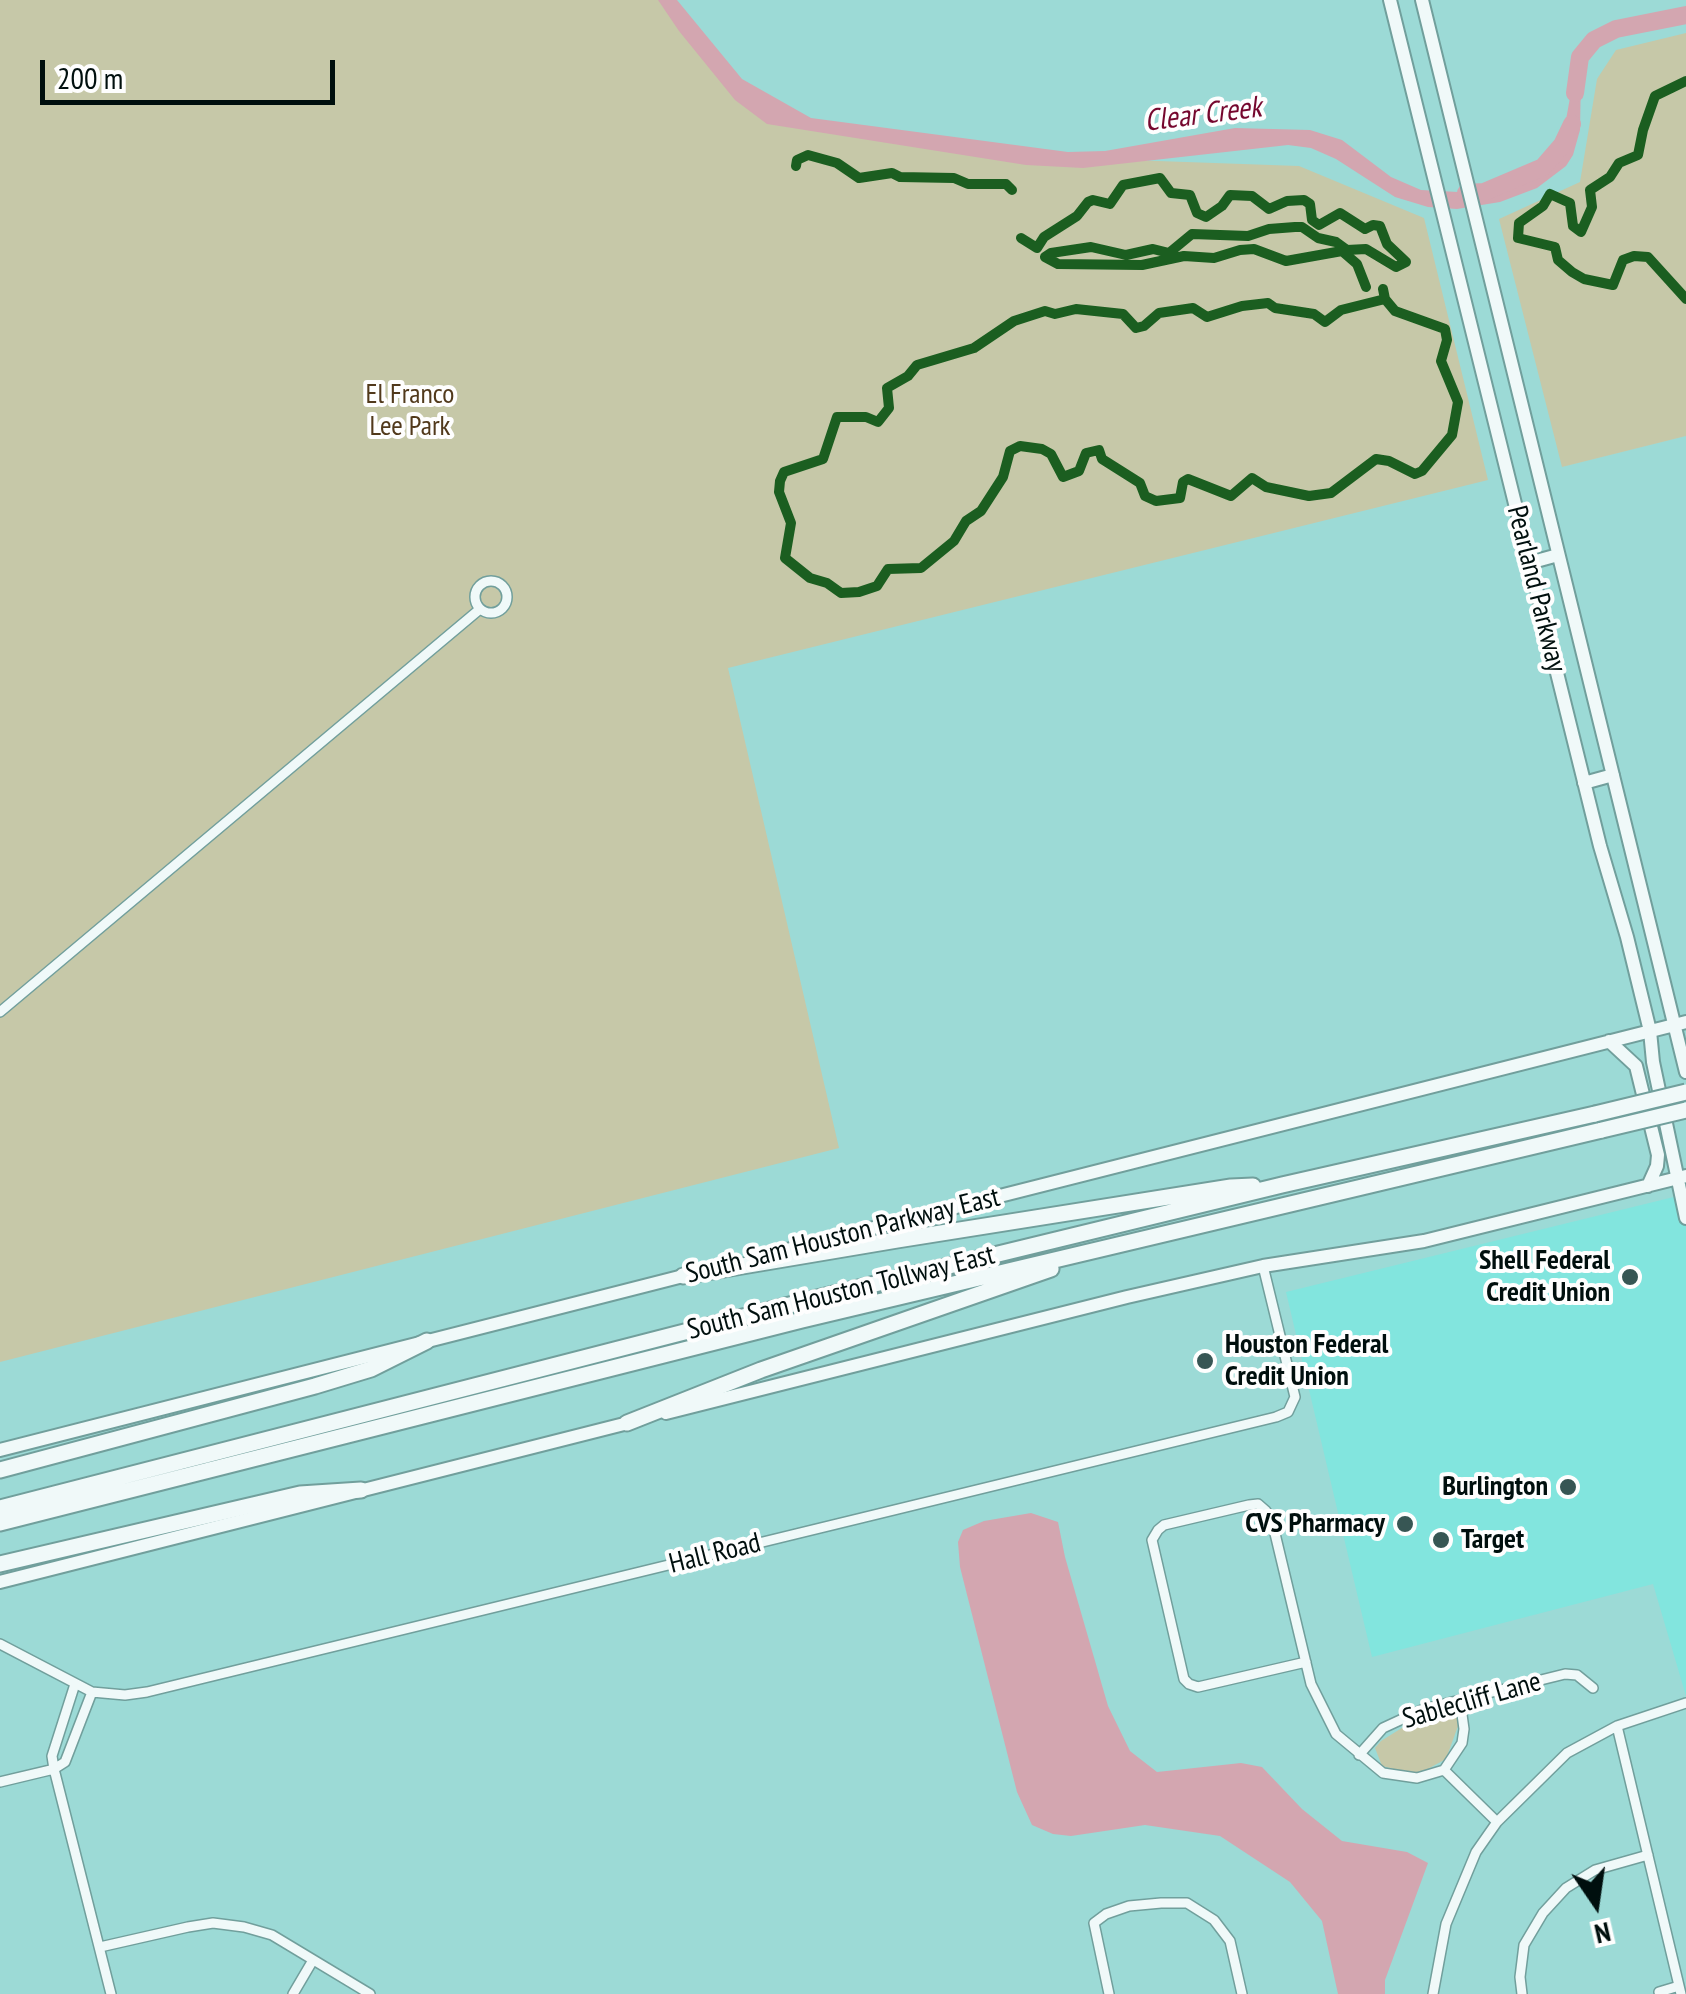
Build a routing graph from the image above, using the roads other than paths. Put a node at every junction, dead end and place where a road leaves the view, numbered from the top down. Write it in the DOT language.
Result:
graph roads {
  1 [pos="1390,0"];
  2 [pos="1422,0"];
  3 [pos="1558,555"];
  4 [pos="1529,563"];
  5 [pos="480,609"];
  6 [pos="1613,775"];
  7 [pos="1584,782"];
  8 [pos="0,1012"];
  9 [pos="1680,1023"];
  10 [pos="1650,1032"];
  11 [pos="1609,1041"];
  12 [pos="1686,1072"];
  13 [pos="1686,1092"];
  14 [pos="1686,1110"];
  15 [pos="1682,1177"];
  16 [pos="1282,1185"];
  17 [pos="1648,1186"];
  18 [pos="1686,1218"];
  19 [pos="1121,1243"];
  20 [pos="1263,1266"];
  21 [pos="682,1276"];
  22 [pos="427,1342"];
  23 [pos="628,1423"];
  24 [pos="0,1450"];
  25 [pos="0,1470"];
  26 [pos="361,1490"];
  27 [pos="0,1508"];
  28 [pos="0,1523"];
  29 [pos="0,1564"];
  30 [pos="0,1582"];
  31 [pos="0,1644"];
  32 [pos="1306,1662"];
  33 [pos="75,1684"];
  34 [pos="1593,1688"];
  35 [pos="92,1692"];
  36 [pos="1460,1700"];
  37 [pos="1685,1704"];
  38 [pos="1617,1726"];
  39 [pos="1359,1755"];
  40 [pos="54,1769"];
  41 [pos="1444,1770"];
  42 [pos="0,1782"];
  43 [pos="1497,1822"];
  44 [pos="1648,1855"];
  45 [pos="100,1948"];
  46 [pos="313,1960"];
  47 [pos="1680,1990"];
  48 [pos="1659,1992"];
  49 [pos="112,1994"];
  50 [pos="293,1994"];
  51 [pos="370,1994"];
  52 [pos="1109,1994"];
  53 [pos="1242,1994"];
  54 [pos="1432,1994"];
  55 [pos="1522,1994"];
  1 -- 4 [label="main road, Pearland Parkway"];
  2 -- 3 [label="main road, Pearland Parkway"];
  3 -- 4 [label="main road"];
  3 -- 6 [label="main road, Pearland Parkway"];
  4 -- 7 [label="main road, Pearland Parkway"];
  5 -- 8 [label="street"];
  6 -- 7 [label="main road"];
  6 -- 9 [label="main road, Pearland Parkway"];
  7 -- 10 [label="main road, Pearland Parkway"];
  9 -- 10 [label="main road, South Sam Houston Parkway East"];
  9 -- 12 [label="main road, Pearland Parkway"];
  10 -- 11 [label="main road, South Sam Houston Parkway East"];
  10 -- 15 [label="main road, Pearland Parkway"];
  11 -- 17 [label="main road"];
  11 -- 21 [label="main road, South Sam Houston Parkway East"];
  13 -- 16 [label="highway, South Sam Houston Tollway East, bridge"];
  14 -- 19 [label="highway, South Sam Houston Tollway East, bridge"];
  15 -- 17 [label="main road"];
  15 -- 18 [label="main road, Pearland Parkway"];
  16 -- 21 [label="highway"];
  16 -- 27 [label="highway, South Sam Houston Tollway East"];
  17 -- 20 [label="main road"];
  19 -- 23 [label="highway"];
  19 -- 28 [label="highway, South Sam Houston Tollway East"];
  20 -- 23 [label="main road"];
  20 -- 35 [label="street, Hall Road"];
  21 -- 22 [label="main road, South Sam Houston Parkway East"];
  22 -- 24 [label="main road, South Sam Houston Parkway East"];
  22 -- 25 [label="highway"];
  23 -- 26 [label="main road"];
  26 -- 29 [label="highway"];
  26 -- 30 [label="main road"];
  31 -- 33 [label="street, Hall Road"];
  32 -- 32 [label="street"];
  32 -- 39 [label="street"];
  33 -- 35 [label="street, Hall Road"];
  33 -- 40 [label="street"];
  34 -- 36 [label="street, Sablecliff Lane"];
  35 -- 40 [label="street"];
  36 -- 39 [label="street, Sablecliff Lane"];
  36 -- 41 [label="street"];
  37 -- 38 [label="street"];
  38 -- 43 [label="street"];
  38 -- 44 [label="street"];
  39 -- 41 [label="street"];
  40 -- 42 [label="street"];
  40 -- 45 [label="street"];
  41 -- 43 [label="street"];
  43 -- 54 [label="street"];
  44 -- 47 [label="street"];
  44 -- 55 [label="street"];
  45 -- 46 [label="street"];
  45 -- 49 [label="street"];
  46 -- 50 [label="street"];
  46 -- 51 [label="street"];
  47 -- 48 [label="street"];
  52 -- 53 [label="street"];
}
